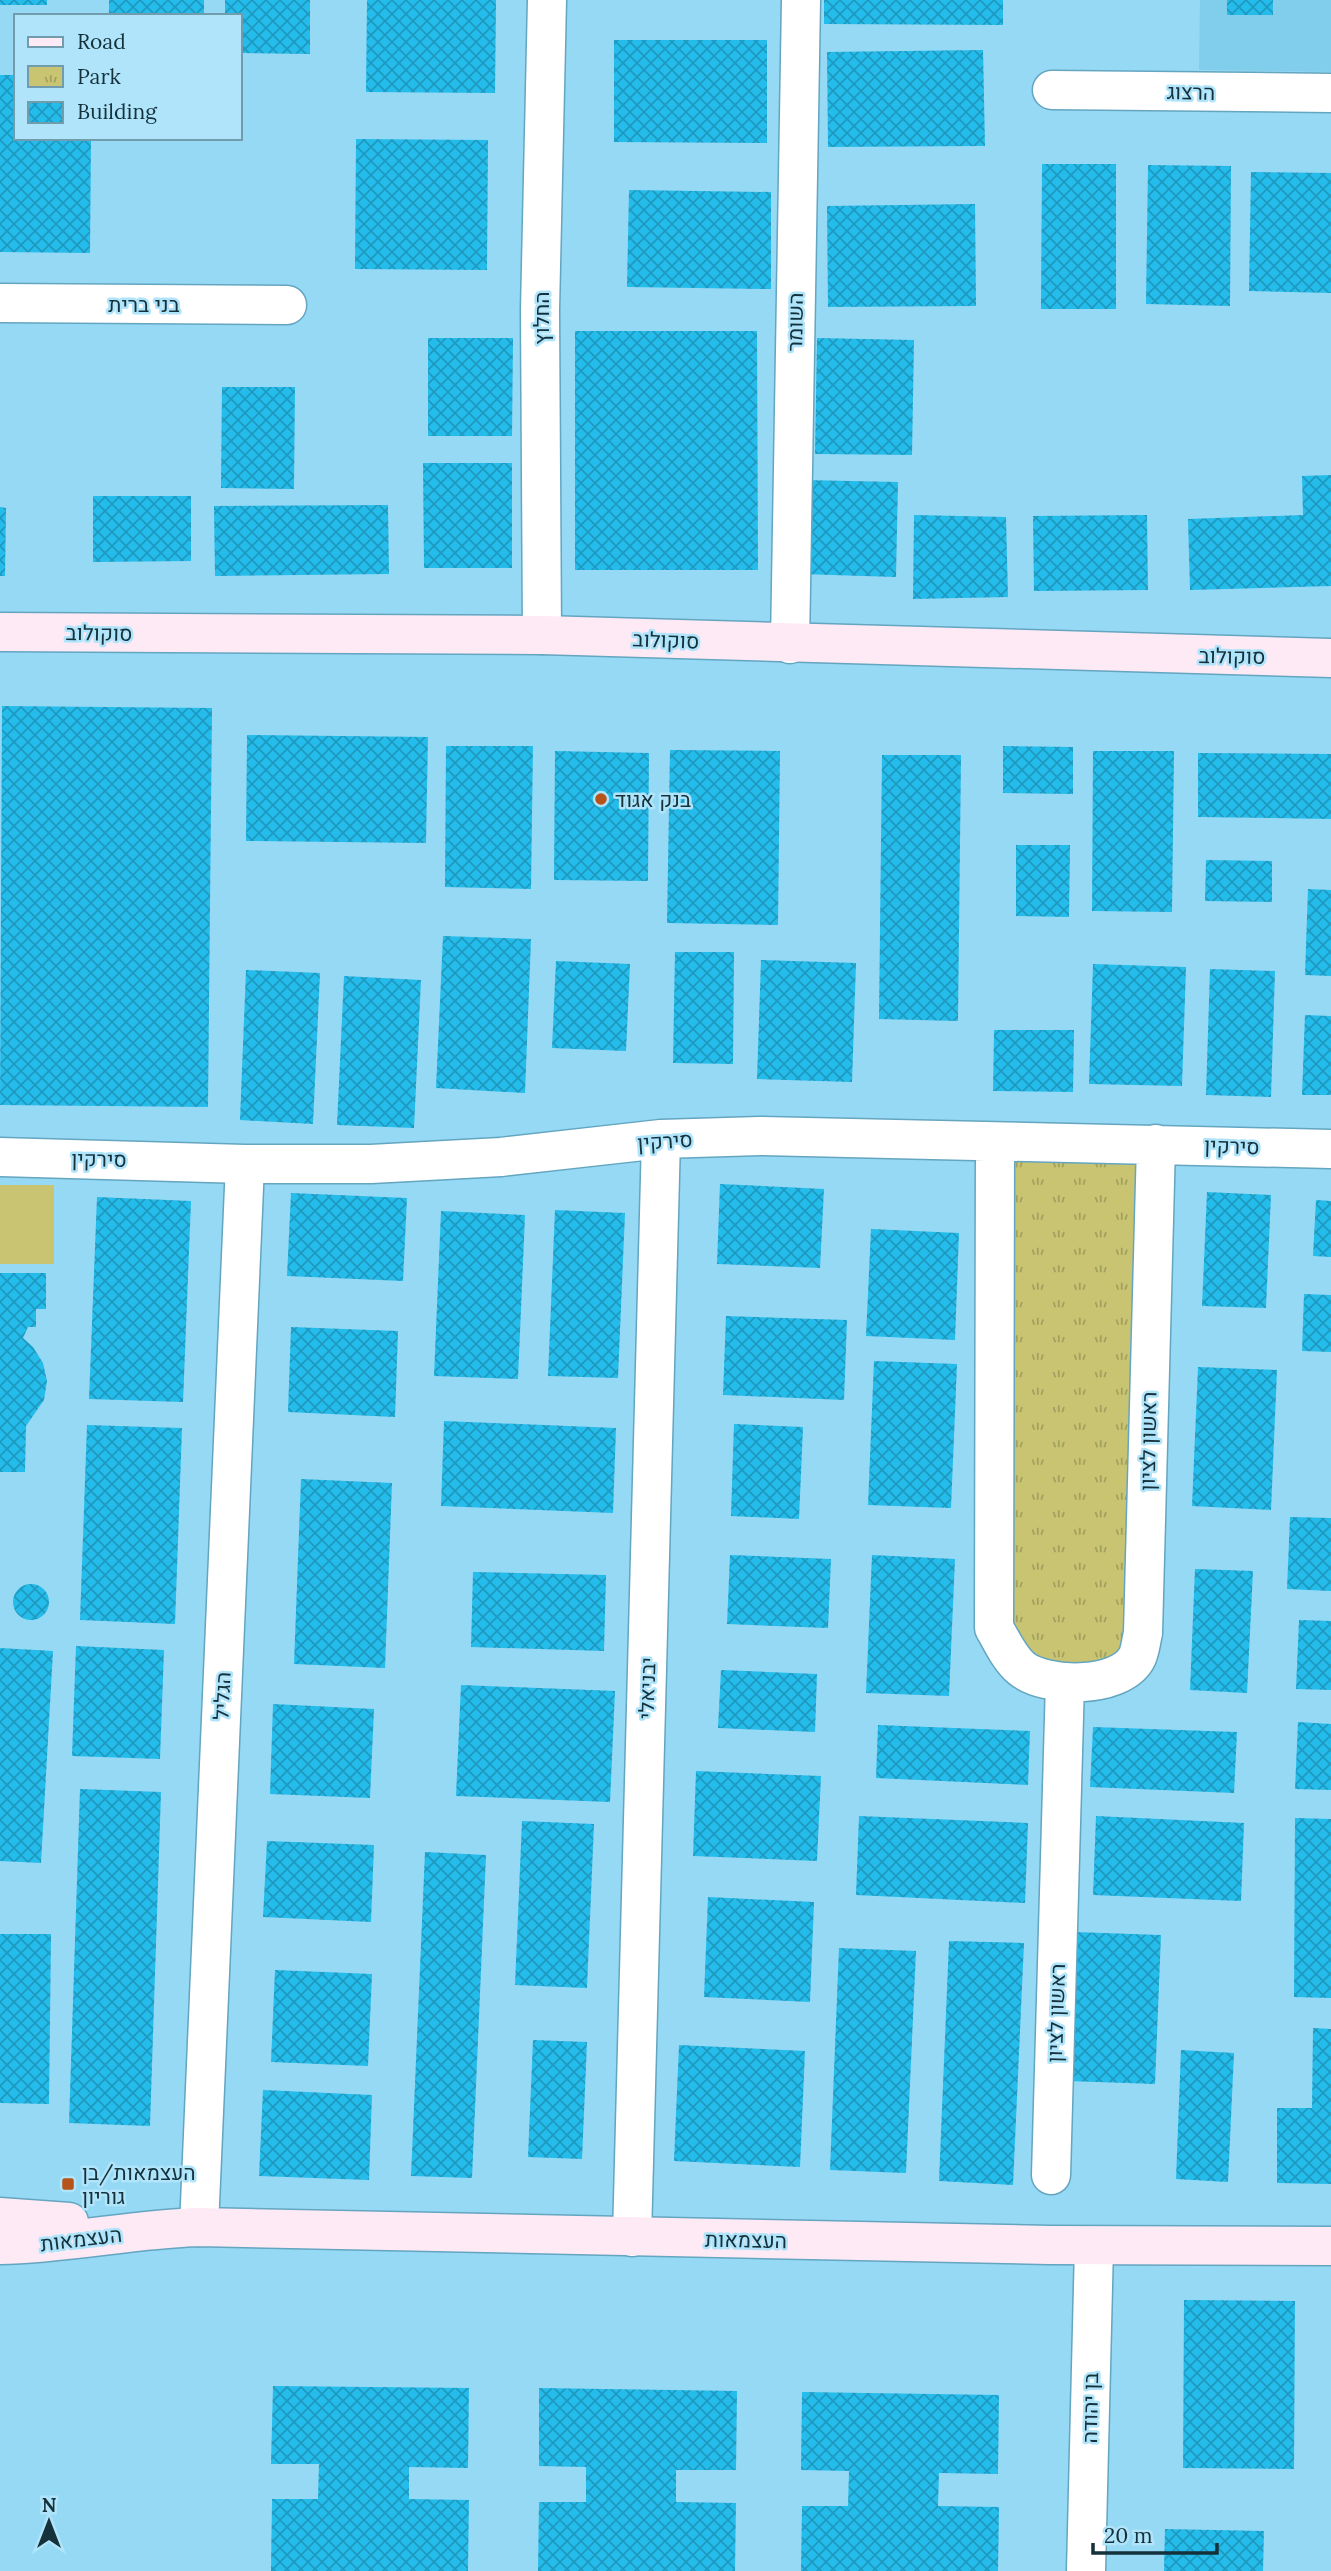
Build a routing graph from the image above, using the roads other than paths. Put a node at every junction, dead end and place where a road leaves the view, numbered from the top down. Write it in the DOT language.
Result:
graph roads {
  1 [pos="547,0"];
  2 [pos="801,0"];
  3 [pos="1052,90"];
  4 [pos="1331,93"];
  5 [pos="0,303"];
  6 [pos="287,305"];
  7 [pos="0,632"];
  8 [pos="542,635"];
  9 [pos="790,644"];
  10 [pos="1331,658"];
  11 [pos="661,1139"];
  12 [pos="995,1143"];
  13 [pos="1156,1144"];
  14 [pos="1331,1149"];
  15 [pos="0,1157"];
  16 [pos="245,1164"];
  17 [pos="1065,1682"];
  18 [pos="1051,2175"];
  19 [pos="0,2217"];
  20 [pos="180,2227"];
  21 [pos="632,2237"];
  22 [pos="0,2245"];
  23 [pos="1094,2246"];
  24 [pos="1331,2246"];
  25 [pos="1086,2571"];
  1 -- 8 [label="street, החלוץ"];
  2 -- 9 [label="street, השומר"];
  3 -- 4 [label="street, הרצוג"];
  5 -- 6 [label="street, בני ברית"];
  7 -- 8 [label="street, סוקולוב"];
  8 -- 9 [label="street, סוקולוב"];
  9 -- 10 [label="street, סוקולוב"];
  11 -- 12 [label="street, סירקין"];
  11 -- 16 [label="street, סירקין"];
  11 -- 21 [label="street, יבניאלי"];
  12 -- 13 [label="street, סירקין"];
  12 -- 17 [label="street, ראשון לציון"];
  13 -- 14 [label="street, סירקין"];
  13 -- 17 [label="street, ראשון לציון"];
  15 -- 16 [label="street, סירקין"];
  16 -- 20 [label="street, הגליל"];
  17 -- 18 [label="street, ראשון לציון"];
  19 -- 20 [label="street, העצמאות"];
  20 -- 21 [label="street, העצמאות"];
  20 -- 22 [label="street, העצמאות"];
  21 -- 23 [label="street, העצמאות"];
  23 -- 24 [label="street, העצמאות"];
  23 -- 25 [label="street, בן יהודה"];
}
